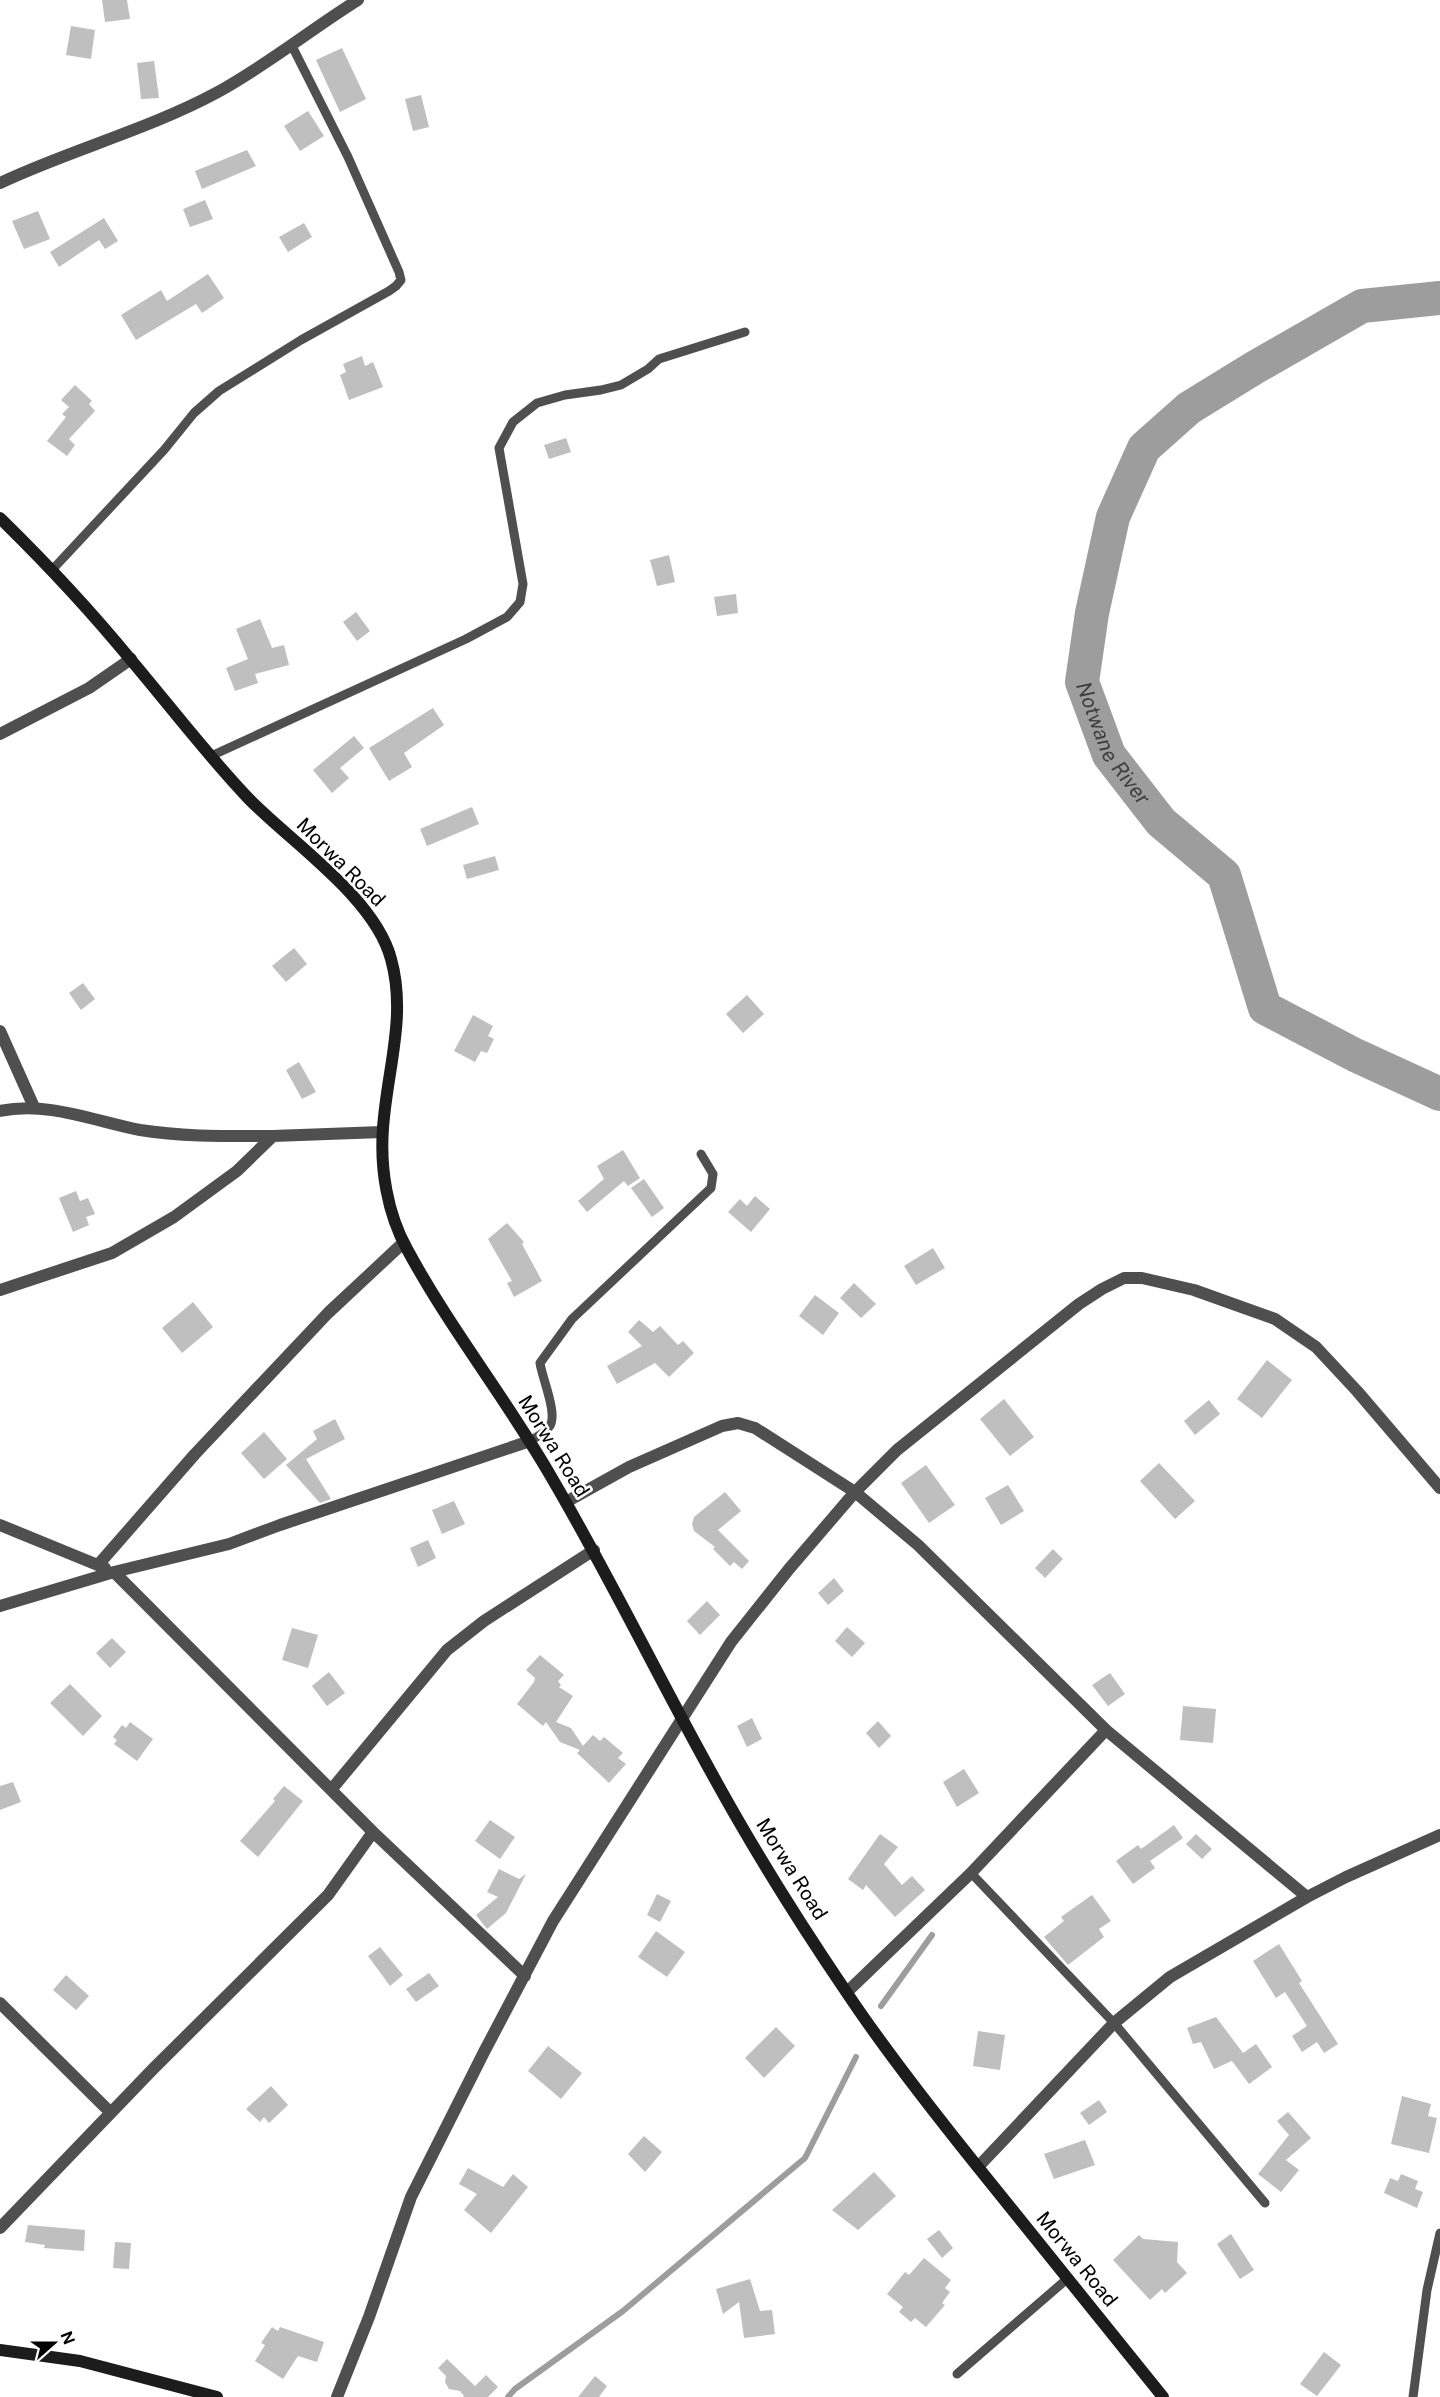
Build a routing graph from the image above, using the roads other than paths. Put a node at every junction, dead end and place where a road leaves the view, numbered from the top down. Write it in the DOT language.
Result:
graph roads {
  1 [pos="358,0"];
  2 [pos="292,46"];
  3 [pos="0,183"];
  4 [pos="744,332"];
  5 [pos="0,518"];
  6 [pos="52,570"];
  7 [pos="131,659"];
  8 [pos="0,734"];
  9 [pos="210,756"];
  10 [pos="0,1031"];
  11 [pos="34,1107"];
  12 [pos="0,1111"];
  13 [pos="382,1132"];
  14 [pos="273,1136"];
  15 [pos="701,1154"];
  16 [pos="403,1243"];
  17 [pos="0,1290"];
  18 [pos="530,1441"];
  19 [pos="1440,1488"];
  20 [pos="855,1492"];
  21 [pos="567,1502"];
  22 [pos="0,1525"];
  23 [pos="594,1550"];
  24 [pos="98,1565"];
  25 [pos="114,1572"];
  26 [pos="0,1606"];
  27 [pos="683,1719"];
  28 [pos="1106,1730"];
  29 [pos="331,1790"];
  30 [pos="373,1832"];
  31 [pos="1440,1835"];
  32 [pos="971,1872"];
  33 [pos="1307,1897"];
  34 [pos="525,1976"];
  35 [pos="847,1992"];
  36 [pos="0,2003"];
  37 [pos="1114,2023"];
  38 [pos="111,2113"];
  39 [pos="978,2167"];
  40 [pos="1264,2204"];
  41 [pos="0,2228"];
  42 [pos="1440,2233"];
  43 [pos="1067,2279"];
  44 [pos="0,2350"];
  45 [pos="957,2374"];
  46 [pos="217,2397"];
  47 [pos="337,2397"];
  48 [pos="1163,2397"];
  49 [pos="1413,2397"];
  1 -- 2 [label="street"];
  2 -- 3 [label="street"];
  2 -- 6 [label="lane"];
  4 -- 9 [label="lane"];
  5 -- 6 [label="main road, Morwa Road"];
  6 -- 7 [label="main road, Morwa Road"];
  7 -- 8 [label="street"];
  7 -- 9 [label="main road, Morwa Road"];
  9 -- 13 [label="main road, Morwa Road"];
  10 -- 11 [label="street"];
  11 -- 12 [label="street"];
  11 -- 14 [label="street"];
  13 -- 14 [label="street"];
  13 -- 16 [label="main road, Morwa Road"];
  14 -- 17 [label="street"];
  15 -- 18 [label="lane"];
  16 -- 18 [label="main road, Morwa Road"];
  16 -- 24 [label="street"];
  18 -- 21 [label="main road, Morwa Road"];
  18 -- 25 [label="street"];
  19 -- 20 [label="street"];
  20 -- 21 [label="street"];
  20 -- 27 [label="street"];
  20 -- 28 [label="street"];
  21 -- 23 [label="main road, Morwa Road"];
  22 -- 24 [label="street"];
  23 -- 27 [label="main road, Morwa Road"];
  23 -- 29 [label="street"];
  24 -- 25 [label="street"];
  25 -- 26 [label="street"];
  25 -- 29 [label="street"];
  27 -- 34 [label="street"];
  27 -- 35 [label="main road, Morwa Road"];
  28 -- 32 [label="street"];
  28 -- 33 [label="street"];
  29 -- 30 [label="street"];
  30 -- 34 [label="street"];
  30 -- 38 [label="street"];
  31 -- 33 [label="street"];
  32 -- 35 [label="street"];
  32 -- 37 [label="lane"];
  33 -- 37 [label="street"];
  34 -- 47 [label="street"];
  35 -- 39 [label="main road, Morwa Road"];
  36 -- 38 [label="street"];
  37 -- 39 [label="street"];
  37 -- 40 [label="lane"];
  38 -- 41 [label="street"];
  39 -- 43 [label="main road, Morwa Road"];
  42 -- 49 [label="lane"];
  43 -- 45 [label="lane"];
  43 -- 48 [label="main road, Morwa Road"];
  44 -- 46 [label="main road"];
}
